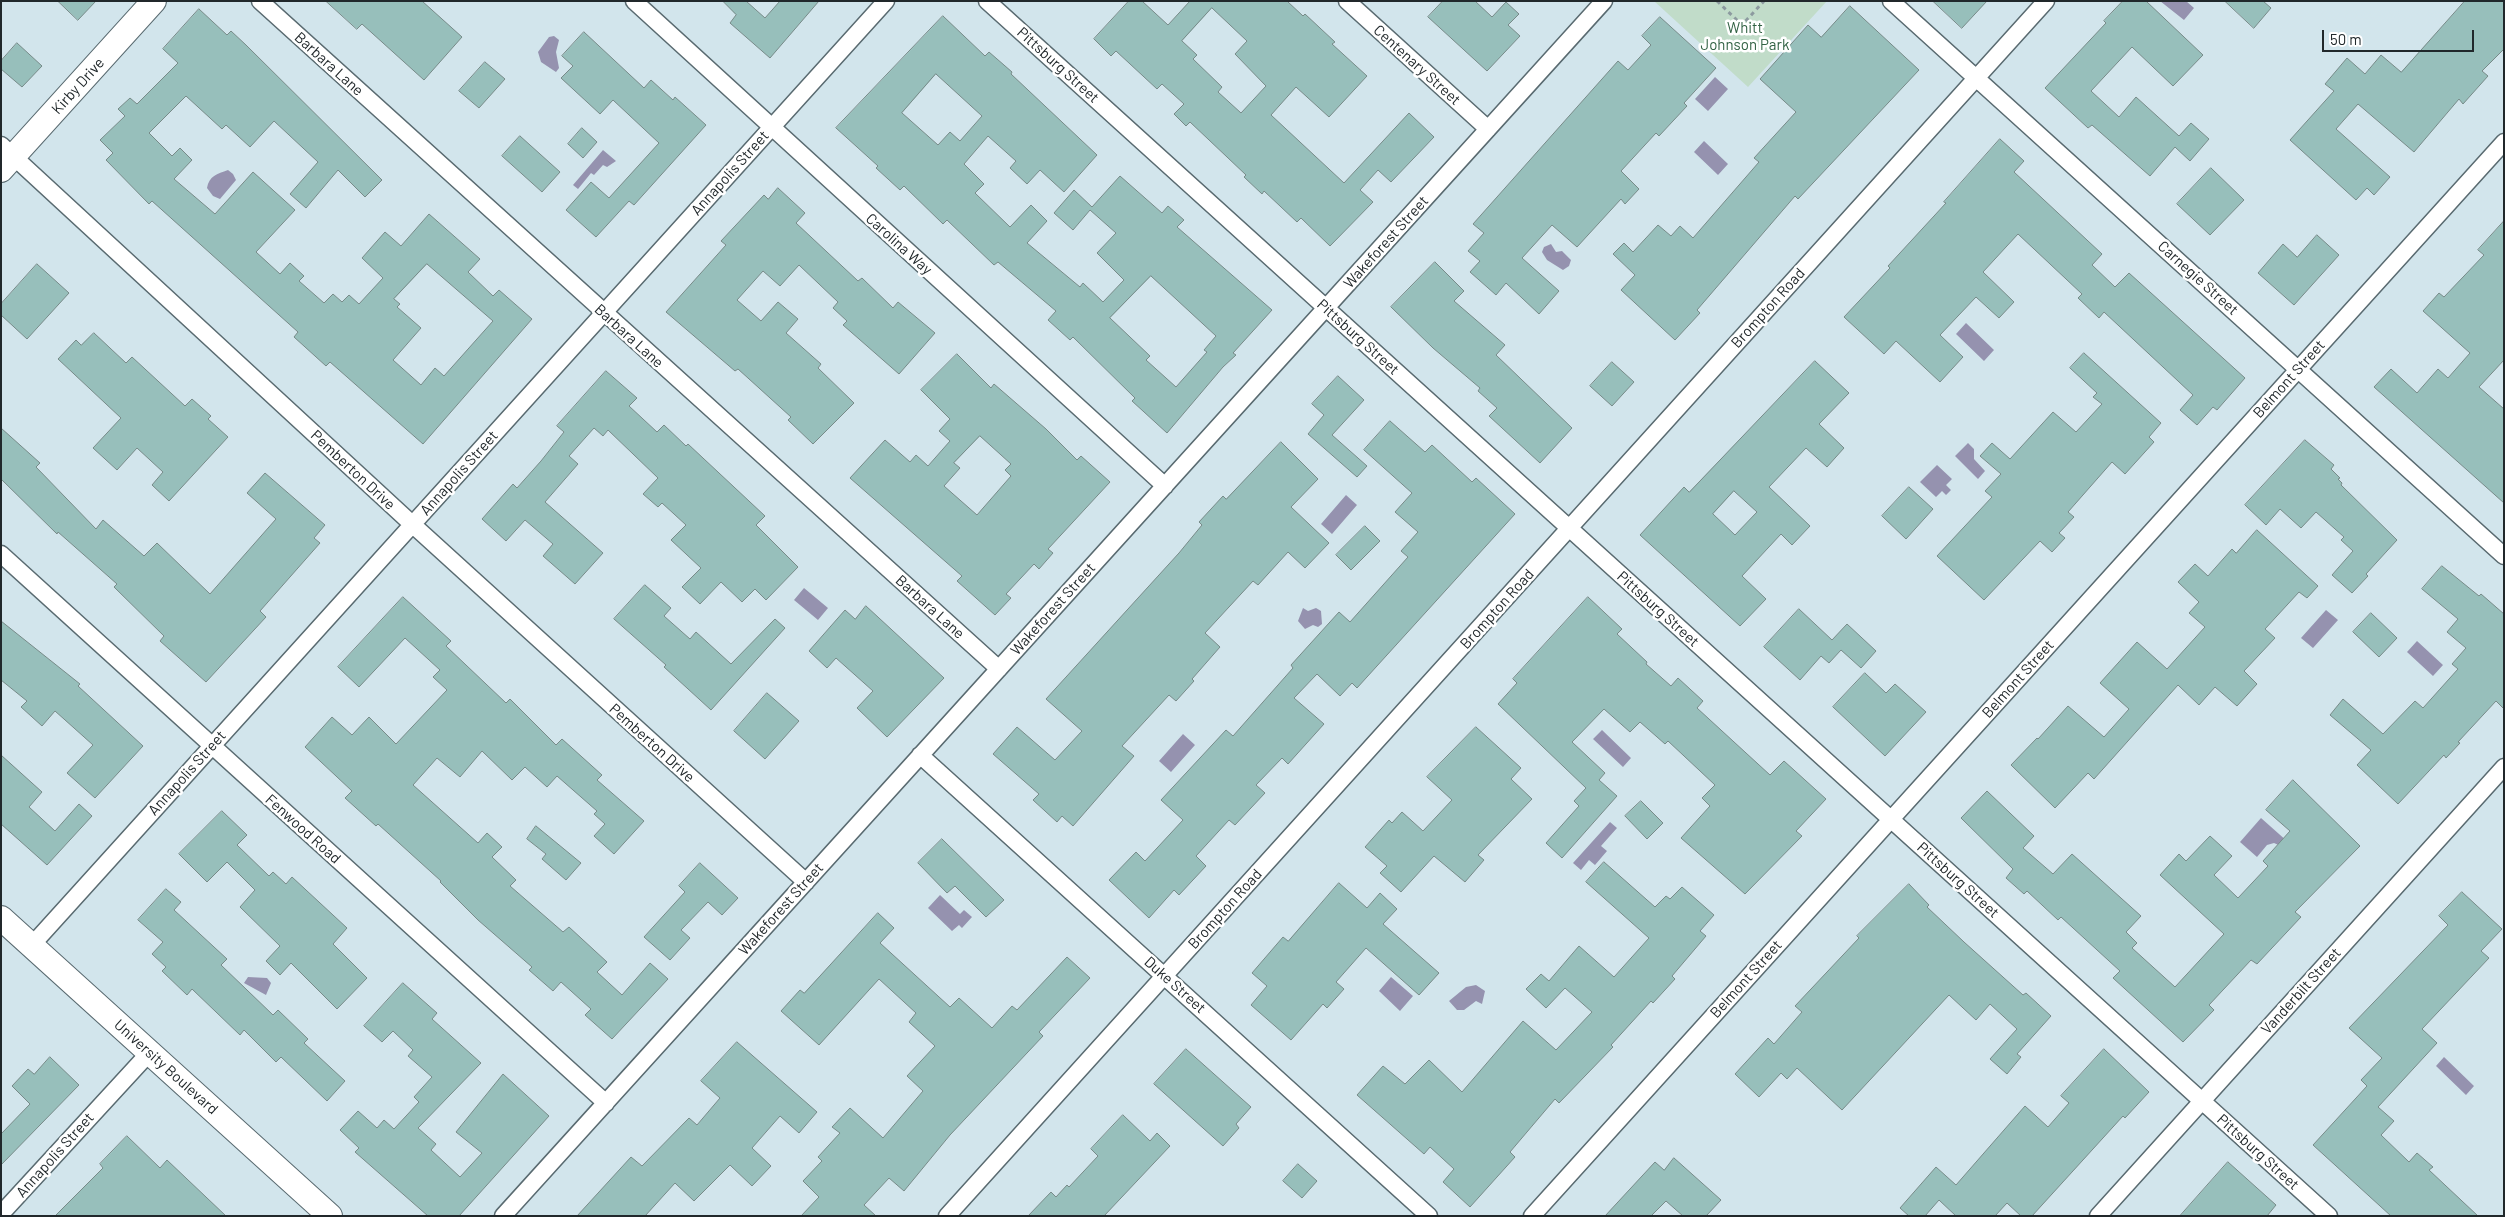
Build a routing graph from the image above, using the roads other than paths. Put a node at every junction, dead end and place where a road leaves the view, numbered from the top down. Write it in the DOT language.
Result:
graph roads {
  1 [pos="154,1"];
  2 [pos="260,1"];
  3 [pos="634,1"];
  4 [pos="886,1"];
  5 [pos="988,1"];
  6 [pos="1347,1"];
  7 [pos="1604,1"];
  8 [pos="1891,1"];
  9 [pos="2046,1"];
  10 [pos="1976,78"];
  11 [pos="772,128"];
  12 [pos="1488,129"];
  13 [pos="2504,142"];
  14 [pos="5,157"];
  15 [pos="1326,308"];
  16 [pos="603,313"];
  17 [pos="2298,369"];
  18 [pos="1165,486"];
  19 [pos="412,524"];
  20 [pos="1569,528"];
  21 [pos="1,554"];
  22 [pos="2504,556"];
  23 [pos="999,669"];
  24 [pos="211,746"];
  25 [pos="920,755"];
  26 [pos="2504,767"];
  27 [pos="1890,819"];
  28 [pos="806,882"];
  29 [pos="1,918"];
  30 [pos="32,945"];
  31 [pos="1164,976"];
  32 [pos="150,1052"];
  33 [pos="2202,1101"];
  34 [pos="606,1103"];
  35 [pos="1,1214"];
  36 [pos="330,1216"];
  37 [pos="503,1216"];
  38 [pos="947,1216"];
  39 [pos="1429,1216"];
  40 [pos="1532,1216"];
  41 [pos="2098,1216"];
  42 [pos="2329,1216"];
  1 -- 14 [label="main road, Kirby Drive"];
  2 -- 16 [label="street, Barbara Lane"];
  3 -- 11 [label="street, Carolina Way"];
  4 -- 11 [label="street, Annapolis Street"];
  5 -- 15 [label="street, Pittsburg Street"];
  6 -- 12 [label="street, Centenary Street"];
  7 -- 12 [label="street, Wakeforest Street"];
  8 -- 10 [label="street, Carnegie Street"];
  9 -- 10 [label="street, Brompton Road"];
  10 -- 17 [label="street, Carnegie Street"];
  10 -- 20 [label="street, Brompton Road"];
  11 -- 16 [label="street, Annapolis Street"];
  11 -- 18 [label="street, Carolina Way"];
  12 -- 15 [label="street, Wakeforest Street"];
  13 -- 17 [label="street, Belmont Street"];
  14 -- 19 [label="street, Pemberton Drive"];
  15 -- 18 [label="street, Wakeforest Street"];
  15 -- 20 [label="street, Pittsburg Street"];
  16 -- 19 [label="street, Annapolis Street"];
  16 -- 23 [label="street, Barbara Lane"];
  17 -- 22 [label="street, Carnegie Street"];
  17 -- 27 [label="street, Belmont Street"];
  18 -- 23 [label="street, Wakeforest Street"];
  19 -- 24 [label="street, Annapolis Street"];
  19 -- 28 [label="street, Pemberton Drive"];
  20 -- 27 [label="street, Pittsburg Street"];
  20 -- 31 [label="street, Brompton Road"];
  21 -- 24 [label="street, Fenwood Road"];
  23 -- 25 [label="street, Wakeforest Street"];
  24 -- 30 [label="street, Annapolis Street"];
  24 -- 34 [label="street, Fenwood Road"];
  25 -- 28 [label="street, Wakeforest Street"];
  25 -- 31 [label="street, Duke Street"];
  26 -- 33 [label="street, Vanderbilt Street"];
  27 -- 33 [label="street, Pittsburg Street"];
  27 -- 40 [label="street, Belmont Street"];
  28 -- 34 [label="street, Wakeforest Street"];
  29 -- 30 [label="main road, University Boulevard"];
  30 -- 32 [label="main road, University Boulevard"];
  31 -- 38 [label="street, Brompton Road"];
  31 -- 39 [label="street, Duke Street"];
  32 -- 35 [label="street, Annapolis Street"];
  32 -- 36 [label="main road, University Boulevard"];
  33 -- 41 [label="street, Vanderbilt Street"];
  33 -- 42 [label="street, Pittsburg Street"];
  34 -- 37 [label="street, Wakeforest Street"];
}
